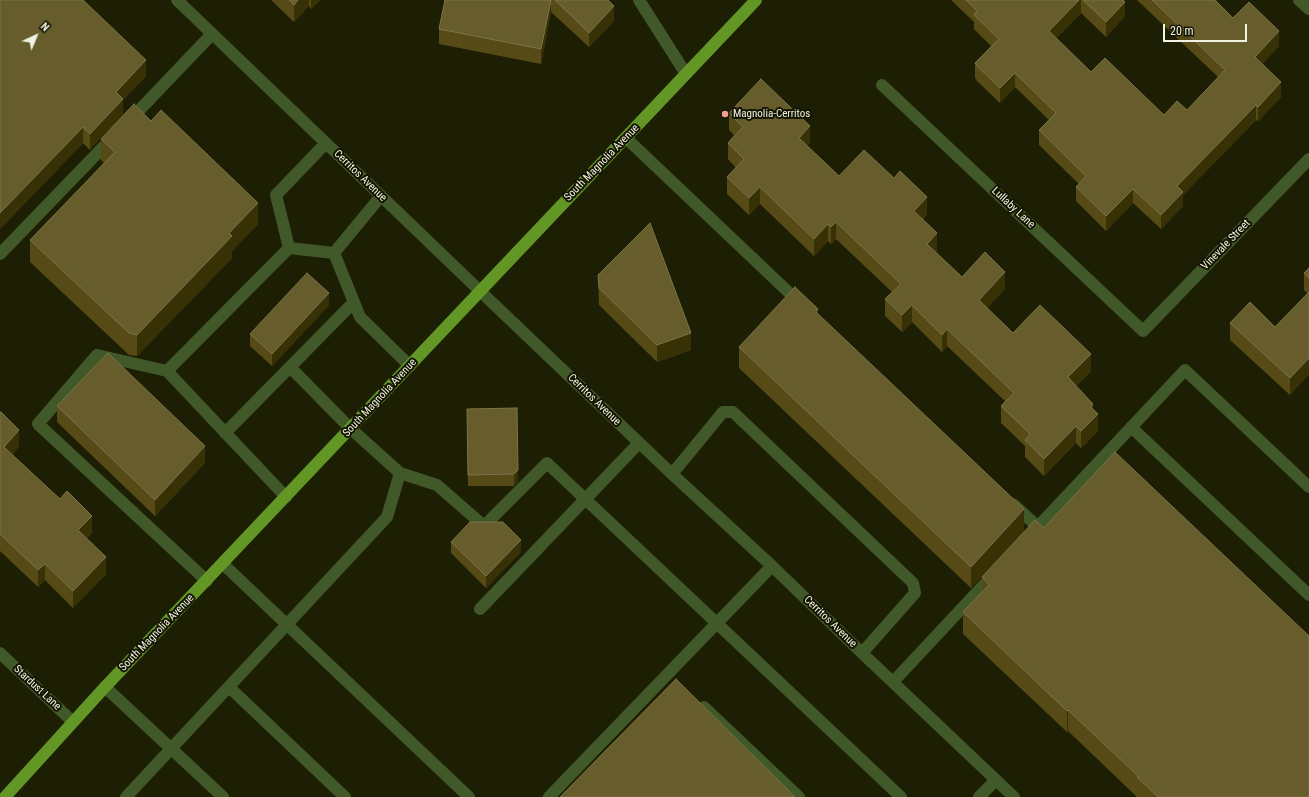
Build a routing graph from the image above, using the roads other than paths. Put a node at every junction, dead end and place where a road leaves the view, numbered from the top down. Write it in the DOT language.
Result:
graph roads {
  1 [pos="177,0"];
  2 [pos="639,0"];
  3 [pos="756,0"];
  4 [pos="1300,0"];
  5 [pos="1309,9"];
  6 [pos="212,34"];
  7 [pos="686,74"];
  8 [pos="882,85"];
  9 [pos="626,138"];
  10 [pos="326,143"];
  11 [pos="1309,160"];
  12 [pos="381,196"];
  13 [pos="289,248"];
  14 [pos="334,253"];
  15 [pos="0,254"];
  16 [pos="480,292"];
  17 [pos="354,302"];
  18 [pos="812,315"];
  19 [pos="1143,330"];
  20 [pos="410,366"];
  21 [pos="290,367"];
  22 [pos="167,371"];
  23 [pos="1131,427"];
  24 [pos="351,429"];
  25 [pos="225,433"];
  26 [pos="639,443"];
  27 [pos="400,472"];
  28 [pos="672,474"];
  29 [pos="1309,487"];
  30 [pos="286,497"];
  31 [pos="1006,497"];
  32 [pos="585,499"];
  33 [pos="1038,527"];
  34 [pos="1022,544"];
  35 [pos="222,564"];
  36 [pos="772,566"];
  37 [pos="1001,567"];
  38 [pos="207,580"];
  39 [pos="1309,595"];
  40 [pos="480,609"];
  41 [pos="716,623"];
  42 [pos="287,625"];
  43 [pos="862,653"];
  44 [pos="0,654"];
  45 [pos="668,673"];
  46 [pos="893,682"];
  47 [pos="680,684"];
  48 [pos="105,687"];
  49 [pos="229,688"];
  50 [pos="697,700"];
  51 [pos="73,722"];
  52 [pos="171,749"];
  53 [pos="996,780"];
  54 [pos="5,797"];
  55 [pos="126,797"];
  56 [pos="223,797"];
  57 [pos="345,797"];
  58 [pos="469,797"];
  59 [pos="549,797"];
  60 [pos="799,797"];
  61 [pos="901,797"];
  62 [pos="979,797"];
  63 [pos="1014,797"];
  1 -- 6 [label="street, Cerritos Avenue"];
  2 -- 7 [label="street"];
  3 -- 7 [label="main road, South Magnolia Avenue"];
  4 -- 5 [label="street"];
  6 -- 10 [label="street, Cerritos Avenue"];
  6 -- 15 [label="street"];
  7 -- 9 [label="main road, South Magnolia Avenue"];
  8 -- 19 [label="street, Lullaby Lane"];
  9 -- 16 [label="main road, South Magnolia Avenue"];
  9 -- 18 [label="street"];
  10 -- 12 [label="street, Cerritos Avenue"];
  10 -- 13 [label="street"];
  11 -- 19 [label="street, Vinevale Street"];
  12 -- 14 [label="street"];
  12 -- 16 [label="street, Cerritos Avenue"];
  13 -- 14 [label="street"];
  13 -- 22 [label="street"];
  14 -- 17 [label="street"];
  16 -- 20 [label="main road, South Magnolia Avenue"];
  16 -- 26 [label="street, Cerritos Avenue"];
  17 -- 20 [label="street"];
  17 -- 21 [label="street"];
  20 -- 24 [label="main road, South Magnolia Avenue"];
  21 -- 24 [label="street"];
  21 -- 25 [label="street"];
  22 -- 25 [label="street"];
  22 -- 38 [label="street"];
  23 -- 29 [label="street"];
  23 -- 33 [label="street"];
  23 -- 39 [label="street"];
  24 -- 27 [label="street"];
  24 -- 30 [label="main road, South Magnolia Avenue"];
  25 -- 30 [label="street"];
  26 -- 28 [label="street, Cerritos Avenue"];
  26 -- 32 [label="street"];
  27 -- 32 [label="street"];
  27 -- 42 [label="street"];
  28 -- 36 [label="street, Cerritos Avenue"];
  28 -- 43 [label="street"];
  30 -- 35 [label="main road, South Magnolia Avenue"];
  31 -- 33 [label="street"];
  32 -- 40 [label="street"];
  32 -- 41 [label="street"];
  33 -- 34 [label="street"];
  35 -- 38 [label="main road, South Magnolia Avenue"];
  35 -- 42 [label="street"];
  36 -- 41 [label="street"];
  36 -- 43 [label="street, Cerritos Avenue"];
  37 -- 46 [label="street"];
  38 -- 48 [label="main road, South Magnolia Avenue"];
  41 -- 45 [label="street"];
  41 -- 61 [label="street"];
  42 -- 49 [label="street"];
  42 -- 58 [label="street"];
  43 -- 46 [label="street, Cerritos Avenue"];
  44 -- 51 [label="street, Stardust Lane"];
  45 -- 47 [label="street"];
  45 -- 59 [label="street"];
  46 -- 53 [label="street, Cerritos Avenue"];
  48 -- 51 [label="main road, South Magnolia Avenue"];
  48 -- 52 [label="street"];
  49 -- 52 [label="street"];
  49 -- 57 [label="street"];
  50 -- 60 [label="street"];
  51 -- 54 [label="main road, South Magnolia Avenue"];
  52 -- 55 [label="street"];
  52 -- 56 [label="street"];
  53 -- 62 [label="street"];
  53 -- 63 [label="street, Cerritos Avenue"];
}
